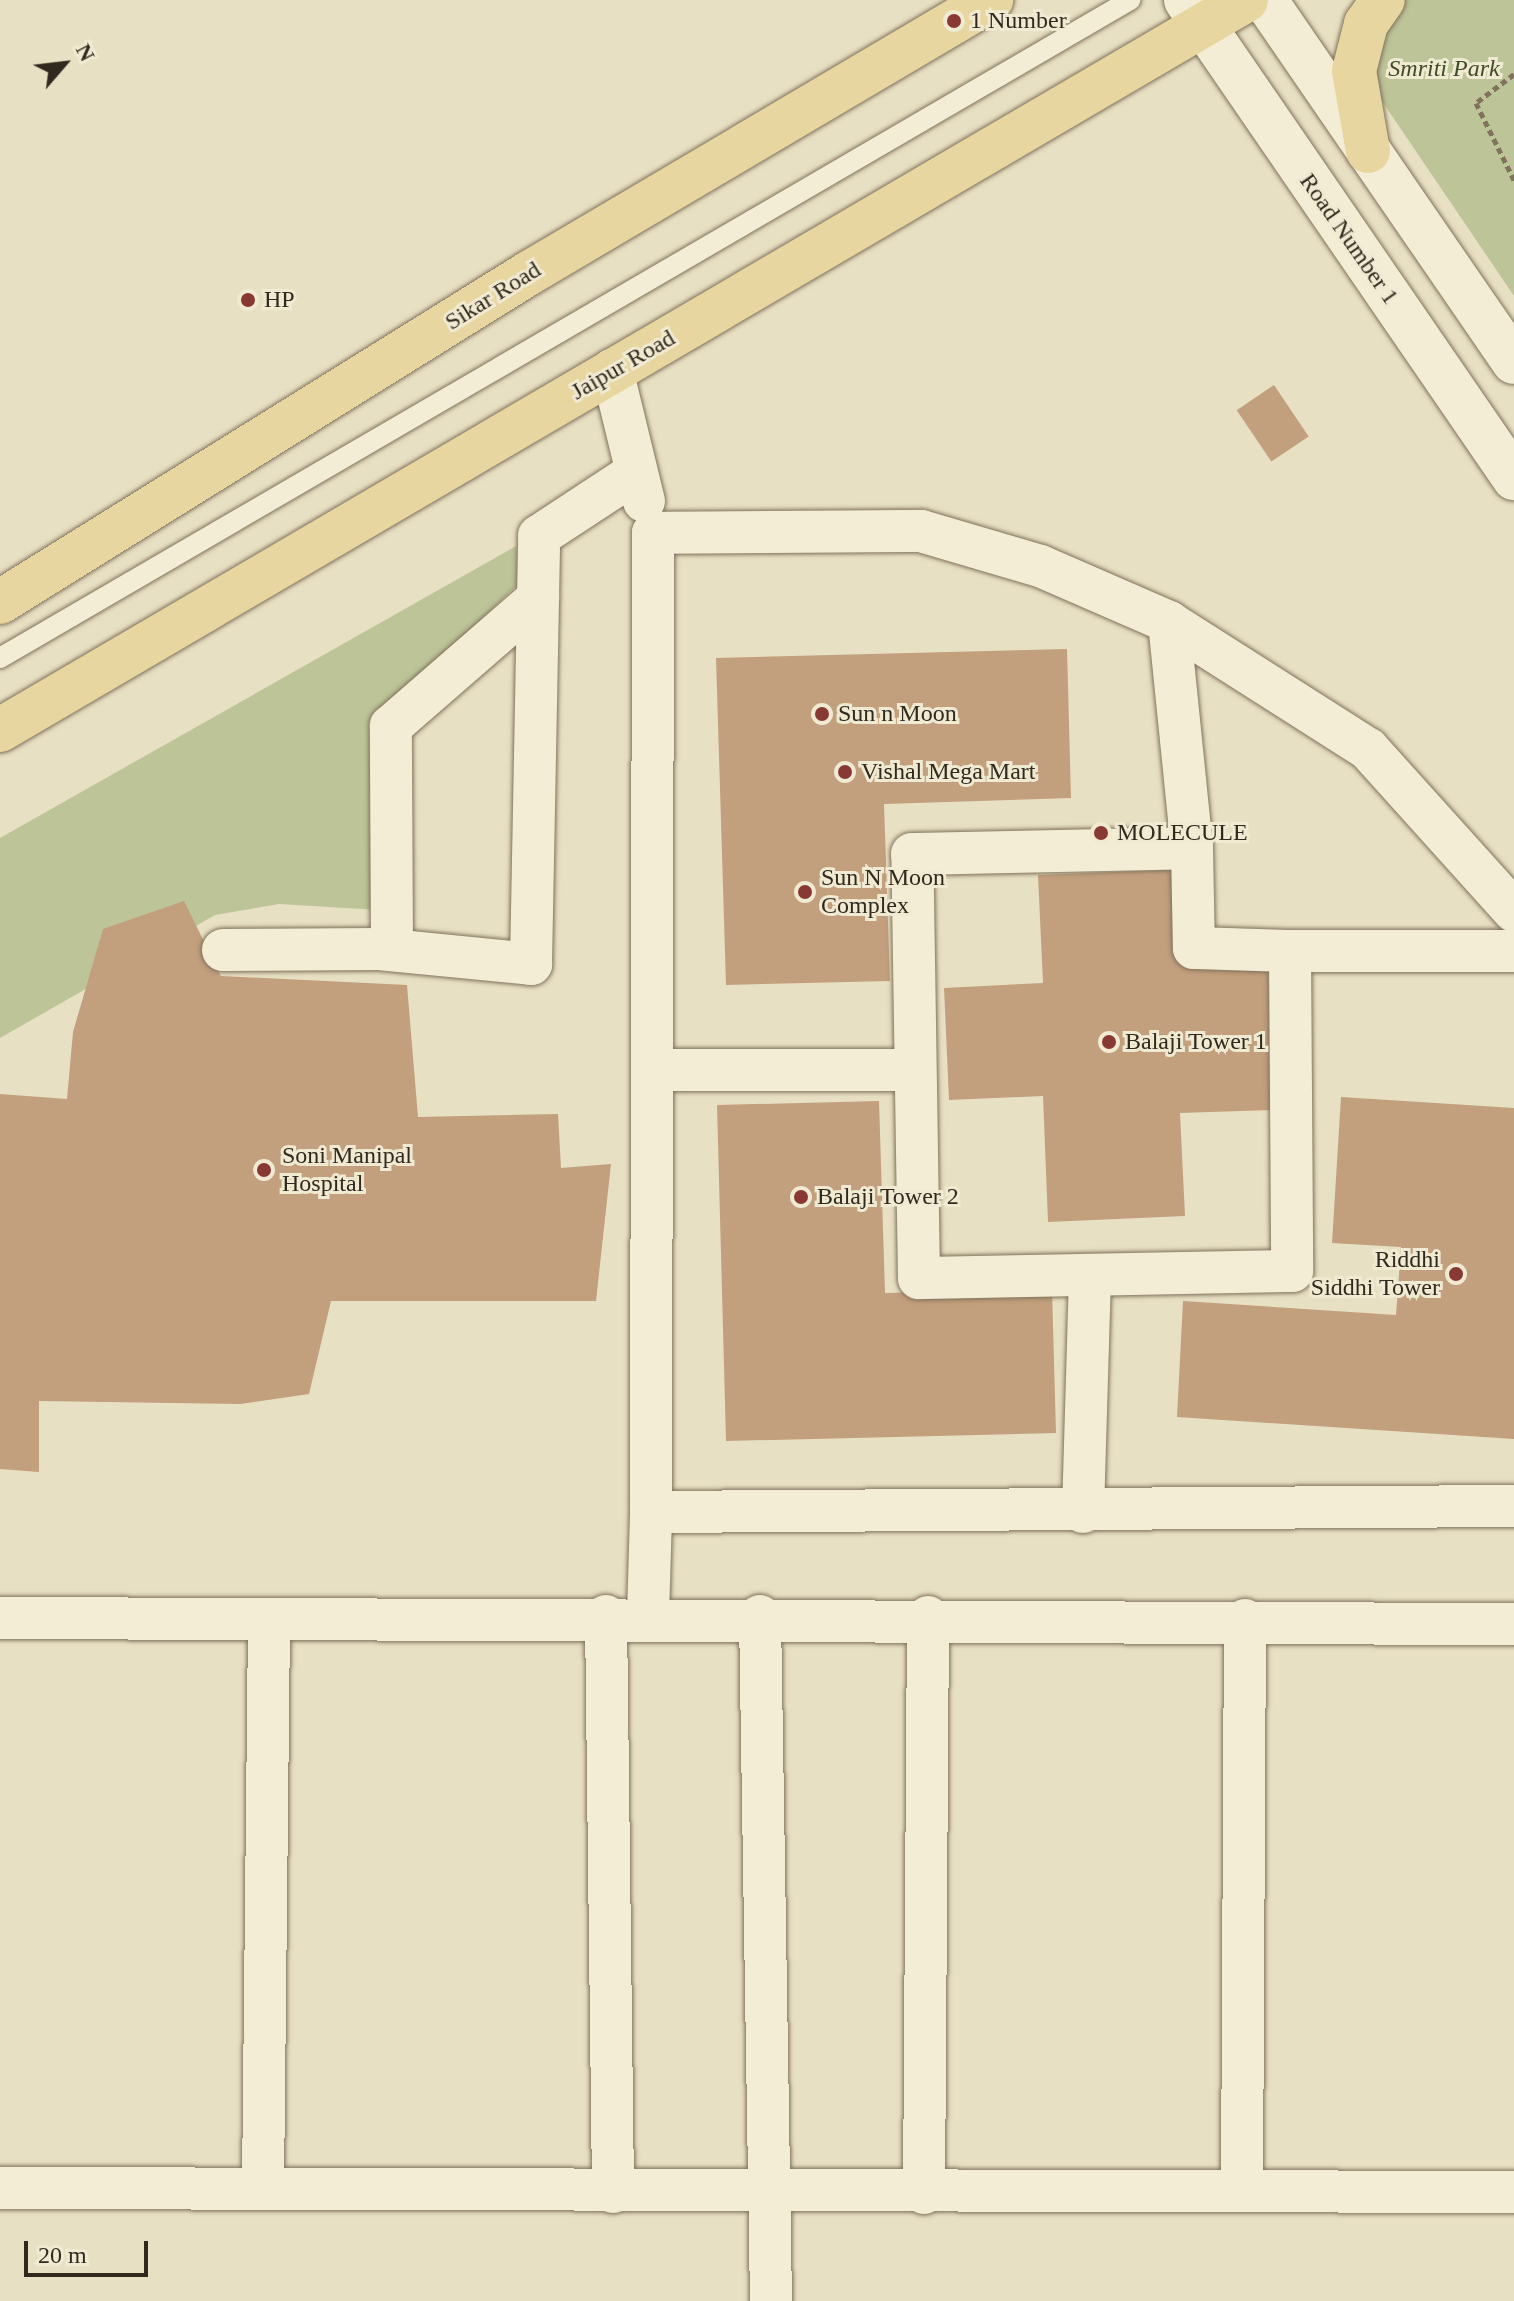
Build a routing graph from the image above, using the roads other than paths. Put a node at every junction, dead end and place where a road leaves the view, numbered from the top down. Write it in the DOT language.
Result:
graph roads {
  1 [pos="991,0"];
  2 [pos="1130,0"];
  3 [pos="1246,0"];
  4 [pos="1265,0"];
  5 [pos="1383,0"];
  6 [pos="1193,12"];
  7 [pos="1368,151"];
  8 [pos="1514,362"];
  9 [pos="612,370"];
  10 [pos="635,473"];
  11 [pos="1514,478"];
  12 [pos="653,533"];
  13 [pos="538,598"];
  14 [pos="0,602"];
  15 [pos="1169,622"];
  16 [pos="0,658"];
  17 [pos="0,730"];
  18 [pos="1192,848"];
  19 [pos="1514,911"];
  20 [pos="223,950"];
  21 [pos="392,950"];
  22 [pos="1290,951"];
  23 [pos="1514,951"];
  24 [pos="656,1070"];
  25 [pos="914,1070"];
  26 [pos="1090,1275"];
  27 [pos="1514,1506"];
  28 [pos="651,1512"];
  29 [pos="1083,1512"];
  30 [pos="606,1616"];
  31 [pos="648,1616"];
  32 [pos="760,1616"];
  33 [pos="928,1617"];
  34 [pos="0,1618"];
  35 [pos="269,1619"];
  36 [pos="1245,1620"];
  37 [pos="1514,1624"];
  38 [pos="263,2187"];
  39 [pos="0,2188"];
  40 [pos="1242,2189"];
  41 [pos="613,2192"];
  42 [pos="1514,2192"];
  43 [pos="924,2193"];
  44 [pos="769,2195"];
  45 [pos="771,2301"];
  1 -- 14 [label="main road, Sikar Road"];
  2 -- 16 [label="lane"];
  3 -- 6 [label="main road, Jaipur Road"];
  4 -- 7 [label="street"];
  5 -- 7 [label="main road"];
  6 -- 9 [label="main road, Jaipur Road"];
  6 -- 11 [label="street, Road Number 1"];
  7 -- 8 [label="street"];
  9 -- 10 [label="street"];
  9 -- 17 [label="main road, Jaipur Road"];
  10 -- 12 [label="street"];
  10 -- 13 [label="street"];
  12 -- 15 [label="street"];
  12 -- 24 [label="street"];
  13 -- 21 [label="street"];
  13 -- 21 [label="street"];
  15 -- 18 [label="street"];
  15 -- 19 [label="street"];
  18 -- 22 [label="street"];
  18 -- 25 [label="street"];
  20 -- 21 [label="street"];
  22 -- 23 [label="street"];
  22 -- 26 [label="street"];
  24 -- 25 [label="street"];
  24 -- 28 [label="street"];
  25 -- 26 [label="street"];
  26 -- 29 [label="street"];
  27 -- 29 [label="street"];
  28 -- 29 [label="street"];
  28 -- 31 [label="street"];
  30 -- 31 [label="street"];
  30 -- 35 [label="street"];
  30 -- 41 [label="street"];
  31 -- 32 [label="street"];
  32 -- 33 [label="street"];
  32 -- 44 [label="street"];
  33 -- 36 [label="street"];
  33 -- 43 [label="street"];
  34 -- 35 [label="street"];
  35 -- 38 [label="street"];
  36 -- 37 [label="street"];
  36 -- 40 [label="street"];
  38 -- 39 [label="street"];
  38 -- 41 [label="street"];
  40 -- 42 [label="street"];
  40 -- 43 [label="street"];
  41 -- 44 [label="street"];
  43 -- 44 [label="street"];
  44 -- 45 [label="street"];
}
